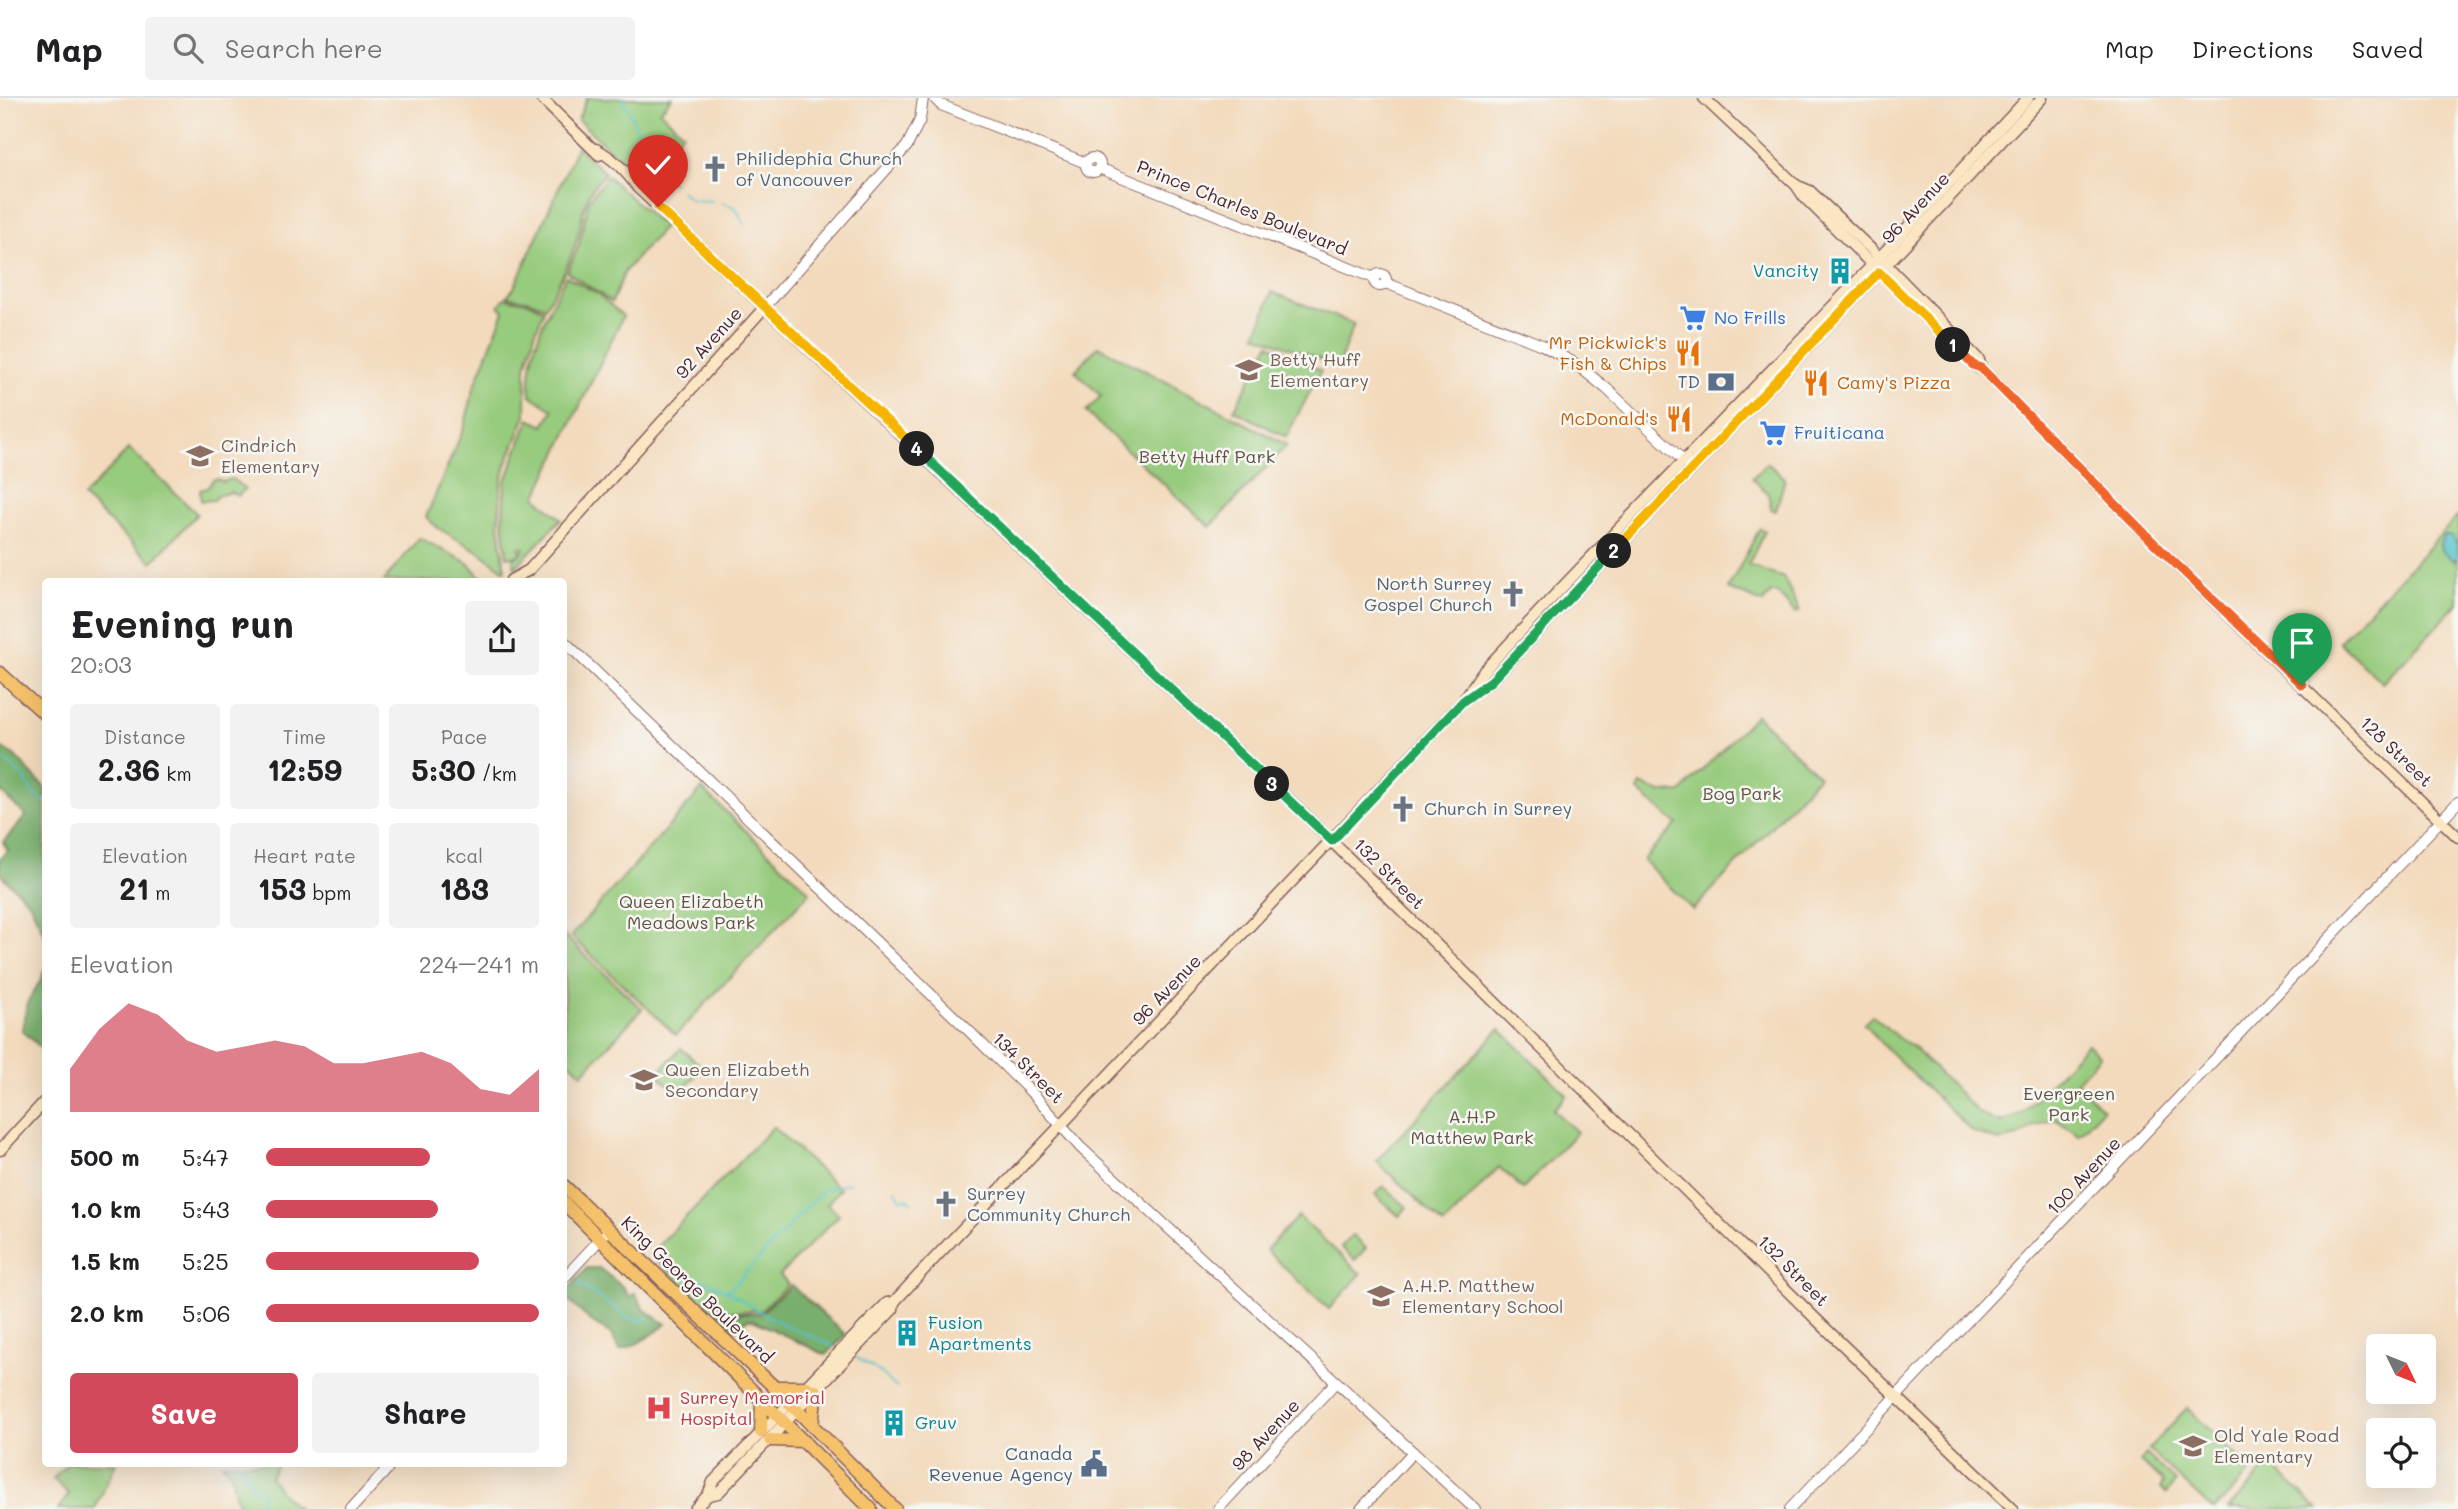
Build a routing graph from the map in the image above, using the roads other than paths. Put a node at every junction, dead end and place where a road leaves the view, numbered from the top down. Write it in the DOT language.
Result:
graph roads {
  1 [pos="541,98"];
  2 [pos="1704,98"];
  3 [pos="2028,98"];
  4 [pos="2042,98"];
  5 [pos="929,102"];
  6 [pos="1879,265"];
  7 [pos="764,308"];
  8 [pos="1790,351"];
  9 [pos="1783,372"];
  10 [pos="1764,379"];
  11 [pos="1761,396"];
  12 [pos="1688,465"];
  13 [pos="517,578"];
  14 [pos="567,644"];
  15 [pos="0,673"];
  16 [pos="42,711"];
  17 [pos="2458,802"];
  18 [pos="2440,820"];
  19 [pos="2458,837"];
  20 [pos="1332,841"];
  21 [pos="42,1104"];
  22 [pos="1062,1127"];
  23 [pos="0,1150"];
  24 [pos="567,1190"];
  25 [pos="567,1205"];
  26 [pos="604,1234"];
  27 [pos="567,1275"];
  28 [pos="740,1377"];
  29 [pos="1336,1382"];
  30 [pos="774,1387"];
  31 [pos="811,1389"];
  32 [pos="1896,1397"];
  33 [pos="762,1399"];
  34 [pos="788,1413"];
  35 [pos="812,1426"];
  36 [pos="765,1436"];
  37 [pos="804,1441"];
  38 [pos="1413,1452"];
  39 [pos="389,1467"];
  40 [pos="351,1509"];
  41 [pos="695,1509"];
  42 [pos="871,1509"];
  43 [pos="895,1509"];
  44 [pos="1219,1509"];
  45 [pos="1361,1509"];
  46 [pos="1475,1509"];
  47 [pos="1790,1509"];
  48 [pos="2013,1509"];
  1 -- 7 [label="main road, 132 Street"];
  2 -- 6 [label="main road, 128 Street"];
  3 -- 6 [label="main road, 96 Avenue"];
  4 -- 6 [label="main road, 96 Avenue"];
  5 -- 7 [label="street, 92 Avenue"];
  5 -- 12 [label="street, Prince Charles Boulevard"];
  6 -- 8 [label="main road, 96 Avenue"];
  6 -- 9 [label="main road, 96 Avenue"];
  6 -- 18 [label="main road, 128 Street"];
  7 -- 13 [label="main road, 92 Avenue"];
  7 -- 20 [label="main road, 132 Street"];
  8 -- 9 [label="main road"];
  8 -- 10 [label="main road, 96 Avenue"];
  9 -- 11 [label="main road, 96 Avenue"];
  10 -- 11 [label="main road"];
  10 -- 12 [label="main road, 96 Avenue"];
  11 -- 12 [label="main road, 96 Avenue"];
  12 -- 20 [label="main road, 96 Avenue"];
  14 -- 22 [label="street, 134 Street"];
  15 -- 16 [label="main road"];
  17 -- 18 [label="street, 100 Avenue"];
  18 -- 19 [label="main road, 128 Street"];
  18 -- 32 [label="street, 100 Avenue"];
  20 -- 22 [label="main road, 96 Avenue"];
  20 -- 32 [label="main road, 132 Street"];
  21 -- 23 [label="main road"];
  22 -- 29 [label="street, 134 Street"];
  22 -- 31 [label="main road, 96 Avenue"];
  24 -- 26 [label="main road, King George Boulevard"];
  25 -- 26 [label="main road, King George Boulevard"];
  26 -- 27 [label="street"];
  26 -- 28 [label="main road, King George Boulevard"];
  26 -- 30 [label="main road, King George Boulevard"];
  28 -- 33 [label="main road, King George Boulevard"];
  28 -- 34 [label="main road"];
  29 -- 38 [label="street, 134 Street"];
  29 -- 44 [label="street, 98 Avenue"];
  30 -- 31 [label="main road"];
  30 -- 34 [label="main road, King George Boulevard"];
  31 -- 34 [label="main road, 96 Avenue"];
  31 -- 35 [label="main road"];
  32 -- 47 [label="street, 100 Avenue"];
  32 -- 48 [label="main road, 132 Street"];
  33 -- 34 [label="main road, King George Boulevard"];
  33 -- 36 [label="main road"];
  34 -- 35 [label="main road, King George Boulevard"];
  34 -- 36 [label="main road, 96 Avenue"];
  34 -- 37 [label="main road, King George Boulevard"];
  35 -- 43 [label="main road, King George Boulevard"];
  36 -- 37 [label="main road"];
  36 -- 41 [label="main road, 96 Avenue"];
  37 -- 42 [label="main road, King George Boulevard"];
  38 -- 45 [label="street"];
  38 -- 46 [label="street, 134 Street"];
  39 -- 40 [label="street"];
}
